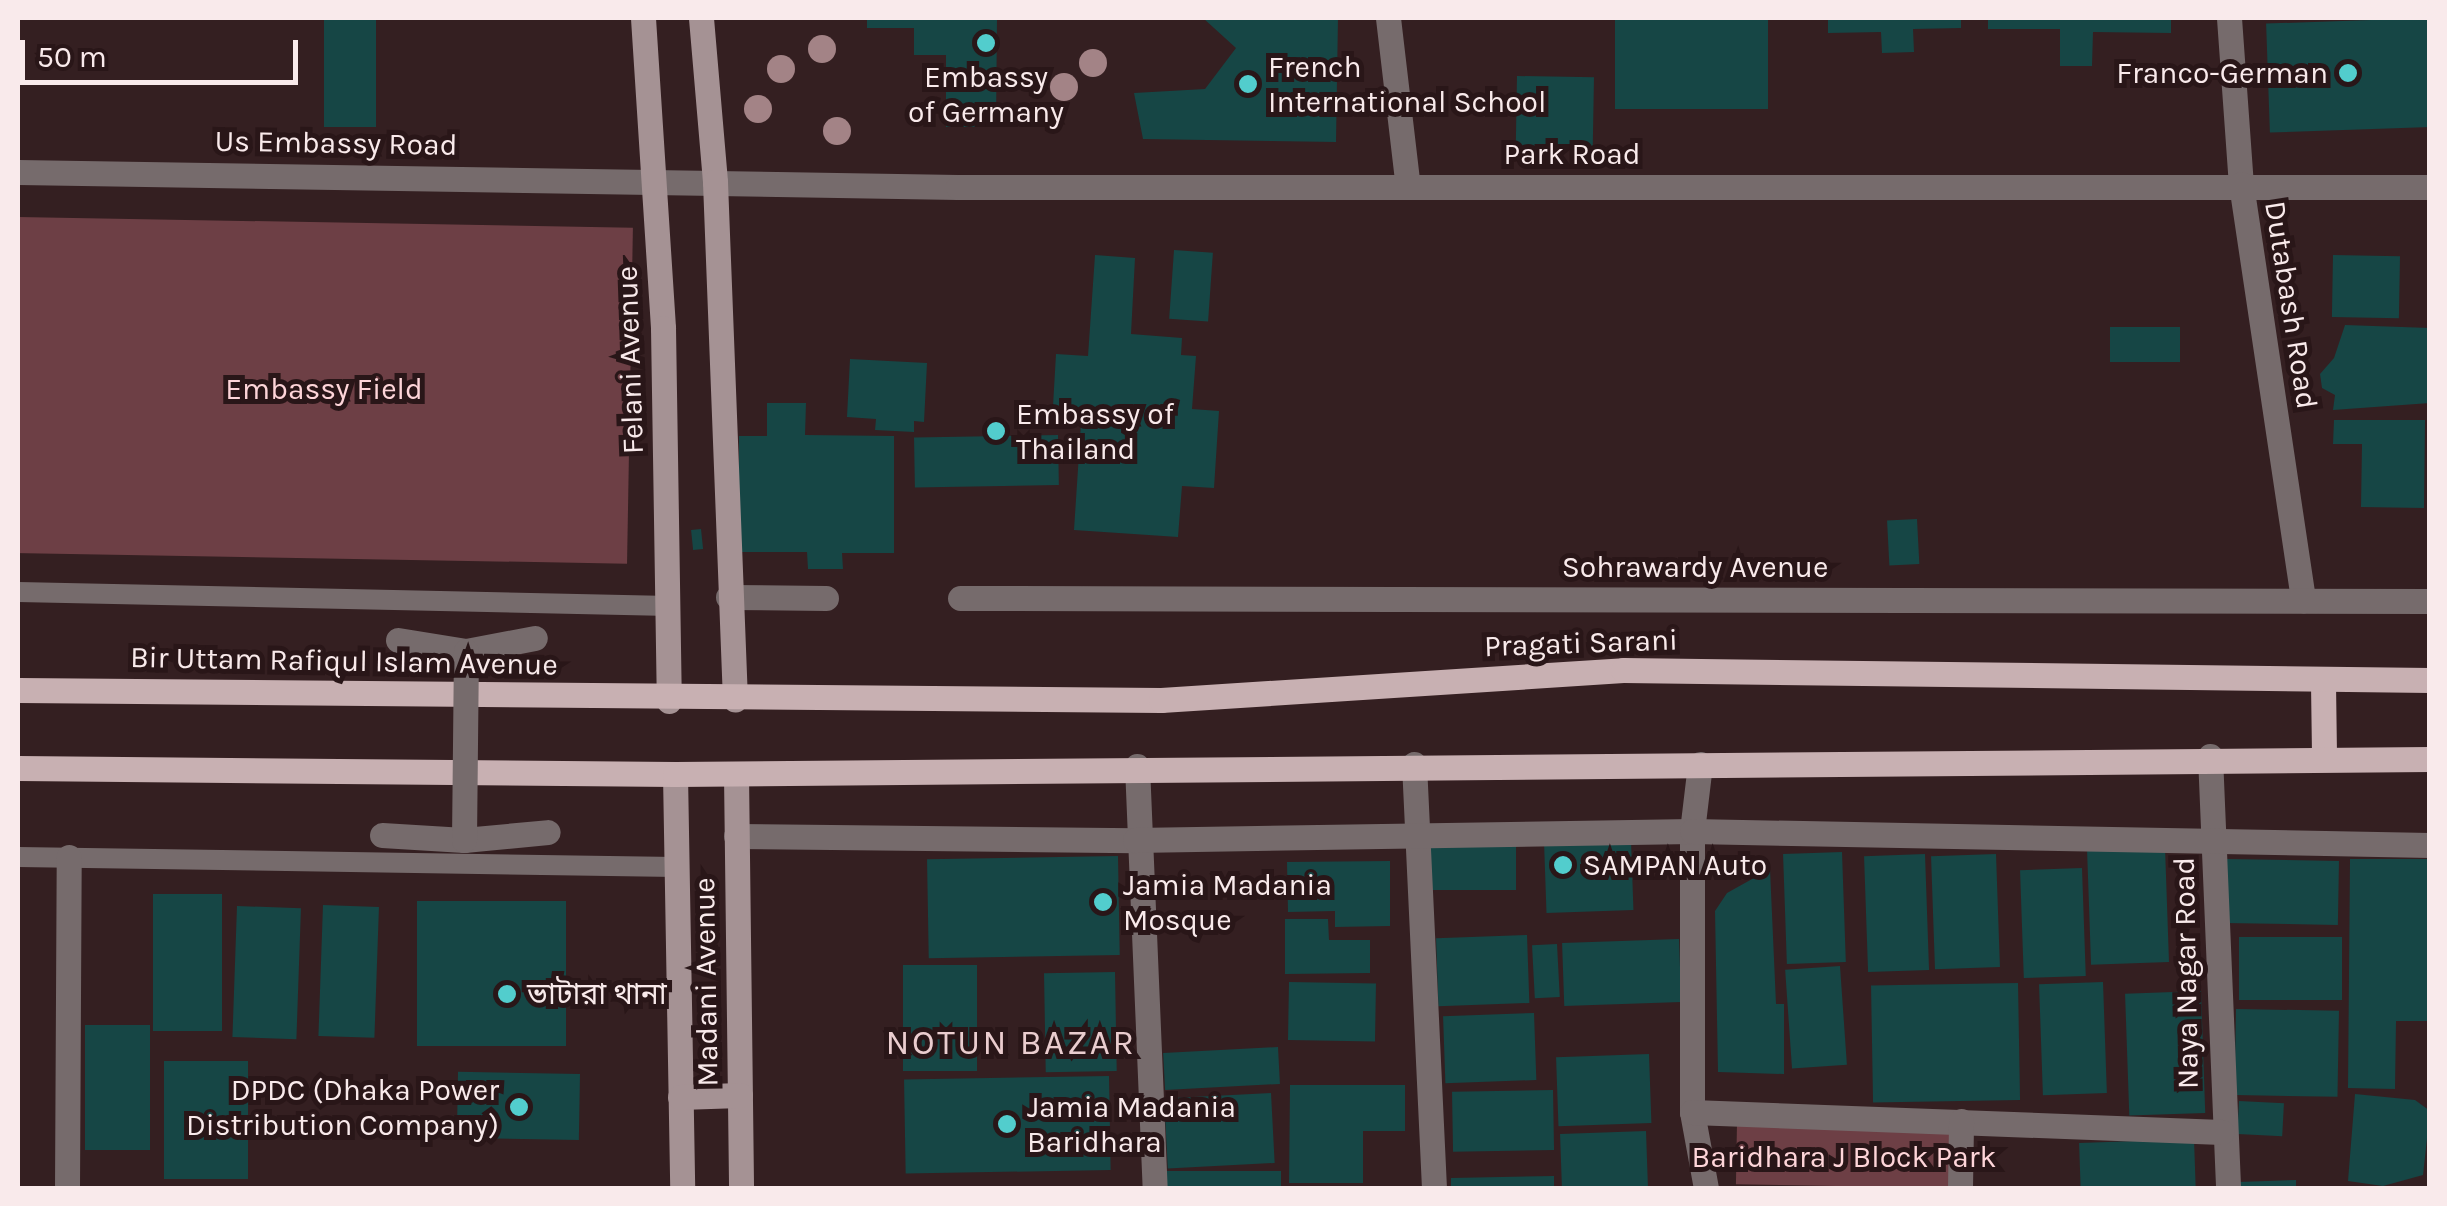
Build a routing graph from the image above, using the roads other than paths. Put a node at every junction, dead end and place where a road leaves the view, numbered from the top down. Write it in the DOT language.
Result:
graph roads {
  1 [pos="643,18"];
  2 [pos="701,18"];
  3 [pos="1388,18"];
  4 [pos="2229,18"];
  5 [pos="18,172"];
  6 [pos="715,182"];
  7 [pos="654,184"];
  8 [pos="2240,184"];
  9 [pos="1408,187"];
  10 [pos="2430,188"];
  11 [pos="18,592"];
  12 [pos="728,597"];
  13 [pos="826,598"];
  14 [pos="960,598"];
  15 [pos="2303,600"];
  16 [pos="2430,601"];
  17 [pos="670,606"];
  18 [pos="535,638"];
  19 [pos="398,640"];
  20 [pos="466,651"];
  21 [pos="2430,680"];
  22 [pos="2323,683"];
  23 [pos="18,690"];
  24 [pos="668,700"];
  25 [pos="735,700"];
  26 [pos="2210,756"];
  27 [pos="2324,758"];
  28 [pos="2430,759"];
  29 [pos="1414,764"];
  30 [pos="1700,764"];
  31 [pos="1136,766"];
  32 [pos="18,768"];
  33 [pos="675,774"];
  34 [pos="736,774"];
  35 [pos="1692,831"];
  36 [pos="548,832"];
  37 [pos="1415,833"];
  38 [pos="382,836"];
  39 [pos="736,836"];
  40 [pos="464,840"];
  41 [pos="1135,840"];
  42 [pos="2430,845"];
  43 [pos="2216,846"];
  44 [pos="18,857"];
  45 [pos="68,858"];
  46 [pos="676,867"];
  47 [pos="740,1095"];
  48 [pos="680,1097"];
  49 [pos="1692,1112"];
  50 [pos="1960,1121"];
  51 [pos="2222,1132"];
  52 [pos="66,1188"];
  53 [pos="682,1188"];
  54 [pos="741,1188"];
  55 [pos="1154,1188"];
  56 [pos="1434,1188"];
  57 [pos="1706,1188"];
  58 [pos="1960,1188"];
  59 [pos="2228,1188"];
  1 -- 7 [label="main road, Felani Avenue"];
  2 -- 6 [label="main road"];
  3 -- 9 [label="street"];
  4 -- 8 [label="street, Dutabash Road"];
  5 -- 7 [label="street, Us Embassy Road"];
  6 -- 7 [label="street"];
  6 -- 9 [label="street, Park Road"];
  6 -- 12 [label="main road"];
  7 -- 17 [label="main road, Felani Avenue"];
  8 -- 9 [label="street, Park Road"];
  8 -- 10 [label="street, Park Road"];
  8 -- 15 [label="street, Dutabash Road"];
  11 -- 17 [label="lane"];
  12 -- 13 [label="street"];
  12 -- 25 [label="main road"];
  14 -- 15 [label="street, Sohrawardy Avenue"];
  15 -- 16 [label="street, Sohrawardy Avenue"];
  17 -- 24 [label="main road, Felani Avenue"];
  18 -- 20 [label="street"];
  19 -- 20 [label="street"];
  20 -- 40 [label="street, bridge"];
  21 -- 22 [label="main road, Pragati Sarani"];
  22 -- 25 [label="main road, Pragati Sarani"];
  22 -- 27 [label="main road"];
  23 -- 24 [label="main road, Bir Uttam Rafiqul Islam Avenue"];
  24 -- 25 [label="main road, Pragati Sarani"];
  26 -- 27 [label="main road"];
  26 -- 30 [label="main road"];
  26 -- 43 [label="street, Naya Nagar Road"];
  27 -- 28 [label="main road"];
  29 -- 30 [label="main road"];
  29 -- 31 [label="main road"];
  29 -- 37 [label="street"];
  30 -- 35 [label="street"];
  31 -- 34 [label="main road"];
  31 -- 41 [label="street"];
  32 -- 33 [label="main road"];
  33 -- 34 [label="main road"];
  33 -- 46 [label="main road, Madani Avenue"];
  34 -- 39 [label="main road, Madani Avenue"];
  35 -- 37 [label="street"];
  35 -- 43 [label="street"];
  35 -- 49 [label="street"];
  36 -- 40 [label="street"];
  37 -- 41 [label="street"];
  37 -- 56 [label="street"];
  38 -- 40 [label="street"];
  39 -- 41 [label="street"];
  39 -- 47 [label="main road, Madani Avenue"];
  41 -- 55 [label="street"];
  42 -- 43 [label="street"];
  43 -- 51 [label="street, Naya Nagar Road"];
  44 -- 45 [label="lane"];
  45 -- 46 [label="lane"];
  45 -- 52 [label="street"];
  46 -- 48 [label="main road, Madani Avenue"];
  47 -- 48 [label="main road"];
  47 -- 54 [label="main road, Madani Avenue"];
  48 -- 53 [label="main road, Madani Avenue"];
  49 -- 50 [label="street"];
  49 -- 57 [label="street"];
  50 -- 51 [label="street"];
  50 -- 58 [label="street"];
  51 -- 59 [label="street, Naya Nagar Road"];
}
